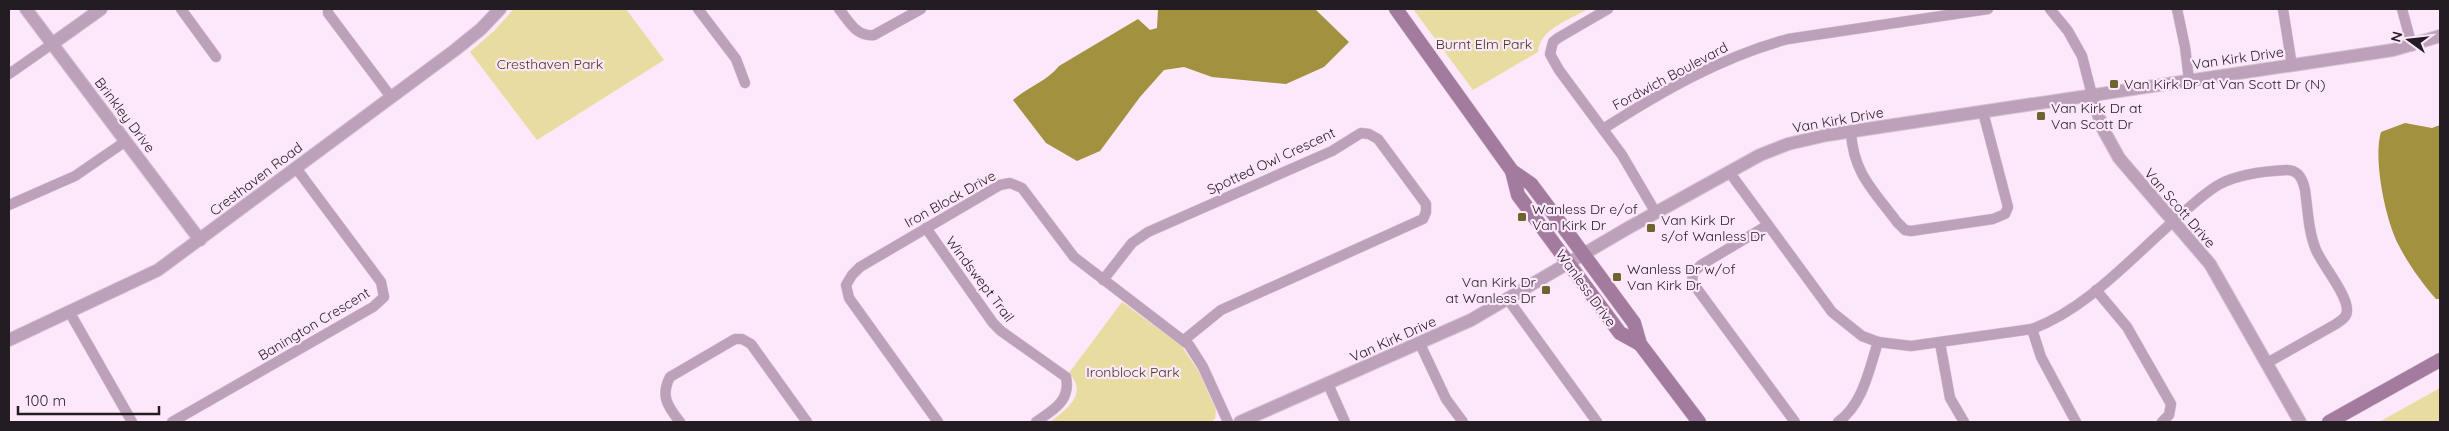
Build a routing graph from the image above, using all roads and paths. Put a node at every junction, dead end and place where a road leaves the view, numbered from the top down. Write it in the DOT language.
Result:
graph roads {
  1 [pos="26,9"];
  2 [pos="101,9"];
  3 [pos="181,9"];
  4 [pos="328,9"];
  5 [pos="500,9"];
  6 [pos="698,9"];
  7 [pos="839,9"];
  8 [pos="921,9"];
  9 [pos="1396,9"];
  10 [pos="1608,9"];
  11 [pos="1988,9"];
  12 [pos="2050,9"];
  13 [pos="2177,9"];
  14 [pos="2283,9"];
  15 [pos="2402,9"];
  16 [pos="2440,36"];
  17 [pos="52,44"];
  18 [pos="2412,46"];
  19 [pos="216,57"];
  20 [pos="2292,66"];
  21 [pos="9,74"];
  22 [pos="2189,80"];
  23 [pos="746,83"];
  24 [pos="2092,95"];
  25 [pos="391,97"];
  26 [pos="1983,112"];
  27 [pos="1603,129"];
  28 [pos="1851,132"];
  29 [pos="126,141"];
  30 [pos="296,168"];
  31 [pos="1512,171"];
  32 [pos="1730,173"];
  33 [pos="9,206"];
  34 [pos="1656,213"];
  35 [pos="2173,221"];
  36 [pos="1768,225"];
  37 [pos="926,228"];
  38 [pos="200,240"];
  39 [pos="1583,254"];
  40 [pos="1568,262"];
  41 [pos="1103,280"];
  42 [pos="2096,290"];
  43 [pos="1508,298"];
  44 [pos="70,313"];
  45 [pos="2032,329"];
  46 [pos="9,340"];
  47 [pos="1184,340"];
  48 [pos="1878,342"];
  49 [pos="1940,343"];
  50 [pos="1420,344"];
  51 [pos="1640,344"];
  52 [pos="2440,360"];
  53 [pos="2268,363"];
  54 [pos="1328,384"];
  55 [pos="132,422"];
  56 [pos="172,422"];
  57 [pos="680,422"];
  58 [pos="807,422"];
  59 [pos="938,422"];
  60 [pos="1036,422"];
  61 [pos="1228,422"];
  62 [pos="1240,422"];
  63 [pos="1345,422"];
  64 [pos="1463,422"];
  65 [pos="1598,422"];
  66 [pos="1699,422"];
  67 [pos="1795,422"];
  68 [pos="1838,422"];
  69 [pos="1964,422"];
  70 [pos="2076,422"];
  71 [pos="2162,422"];
  72 [pos="2300,422"];
  73 [pos="2329,422"];
  1 -- 17 [label="street, Brinkley Drive"];
  2 -- 17 [label="street"];
  3 -- 19 [label="street"];
  4 -- 25 [label="street"];
  5 -- 25 [label="street, Cresthaven Road"];
  6 -- 23 [label="street"];
  7 -- 8 [label="street"];
  9 -- 31 [label="main road, Wanless Drive"];
  10 -- 27 [label="street"];
  11 -- 27 [label="street, Fordwich Boulevard"];
  12 -- 24 [label="street, Van Scott Drive"];
  13 -- 22 [label="street"];
  14 -- 20 [label="street"];
  15 -- 18 [label="street"];
  16 -- 18 [label="street, Van Kirk Drive"];
  17 -- 21 [label="street"];
  17 -- 29 [label="street, Brinkley Drive"];
  18 -- 20 [label="street, Van Kirk Drive"];
  20 -- 22 [label="street, Van Kirk Drive"];
  22 -- 24 [label="street, Van Kirk Drive"];
  24 -- 26 [label="street, Van Kirk Drive"];
  24 -- 35 [label="street, Van Scott Drive"];
  25 -- 30 [label="street, Cresthaven Road"];
  26 -- 28 [label="street, Van Kirk Drive"];
  26 -- 28 [label="street"];
  27 -- 34 [label="street"];
  28 -- 32 [label="street, Van Kirk Drive"];
  29 -- 33 [label="street"];
  29 -- 38 [label="street, Brinkley Drive"];
  30 -- 38 [label="street, Cresthaven Road"];
  30 -- 56 [label="street, Banington Crescent"];
  31 -- 39 [label="main road, Wanless Drive"];
  31 -- 40 [label="main road, Wanless Drive"];
  32 -- 34 [label="street, Van Kirk Drive"];
  32 -- 36 [label="street"];
  34 -- 39 [label="street, Van Kirk Drive"];
  35 -- 42 [label="street"];
  35 -- 53 [label="street, Van Scott Drive"];
  35 -- 53 [label="street"];
  36 -- 48 [label="street"];
  36 -- 67 [label="street"];
  37 -- 41 [label="street, Iron Block Drive"];
  37 -- 59 [label="street, Iron Block Drive"];
  37 -- 60 [label="street, Windswept Trail"];
  38 -- 44 [label="street, Cresthaven Road"];
  39 -- 40 [label="street, Van Kirk Drive"];
  39 -- 51 [label="main road, Wanless Drive"];
  40 -- 43 [label="street, Van Kirk Drive"];
  40 -- 51 [label="main road, Wanless Drive"];
  41 -- 47 [label="street, Iron Block Drive"];
  41 -- 47 [label="street, Spotted Owl Crescent"];
  42 -- 45 [label="street"];
  42 -- 71 [label="street"];
  43 -- 50 [label="street, Van Kirk Drive"];
  43 -- 65 [label="street"];
  44 -- 46 [label="street, Cresthaven Road"];
  44 -- 55 [label="street"];
  45 -- 49 [label="street"];
  45 -- 70 [label="street"];
  47 -- 61 [label="street, Iron Block Drive"];
  48 -- 49 [label="street"];
  48 -- 68 [label="street"];
  49 -- 69 [label="street"];
  50 -- 54 [label="street, Van Kirk Drive"];
  50 -- 64 [label="street"];
  51 -- 66 [label="main road, Wanless Drive"];
  52 -- 73 [label="main road"];
  53 -- 72 [label="street, Van Scott Drive"];
  54 -- 62 [label="street, Van Kirk Drive"];
  54 -- 63 [label="street"];
  57 -- 58 [label="street"];
}
